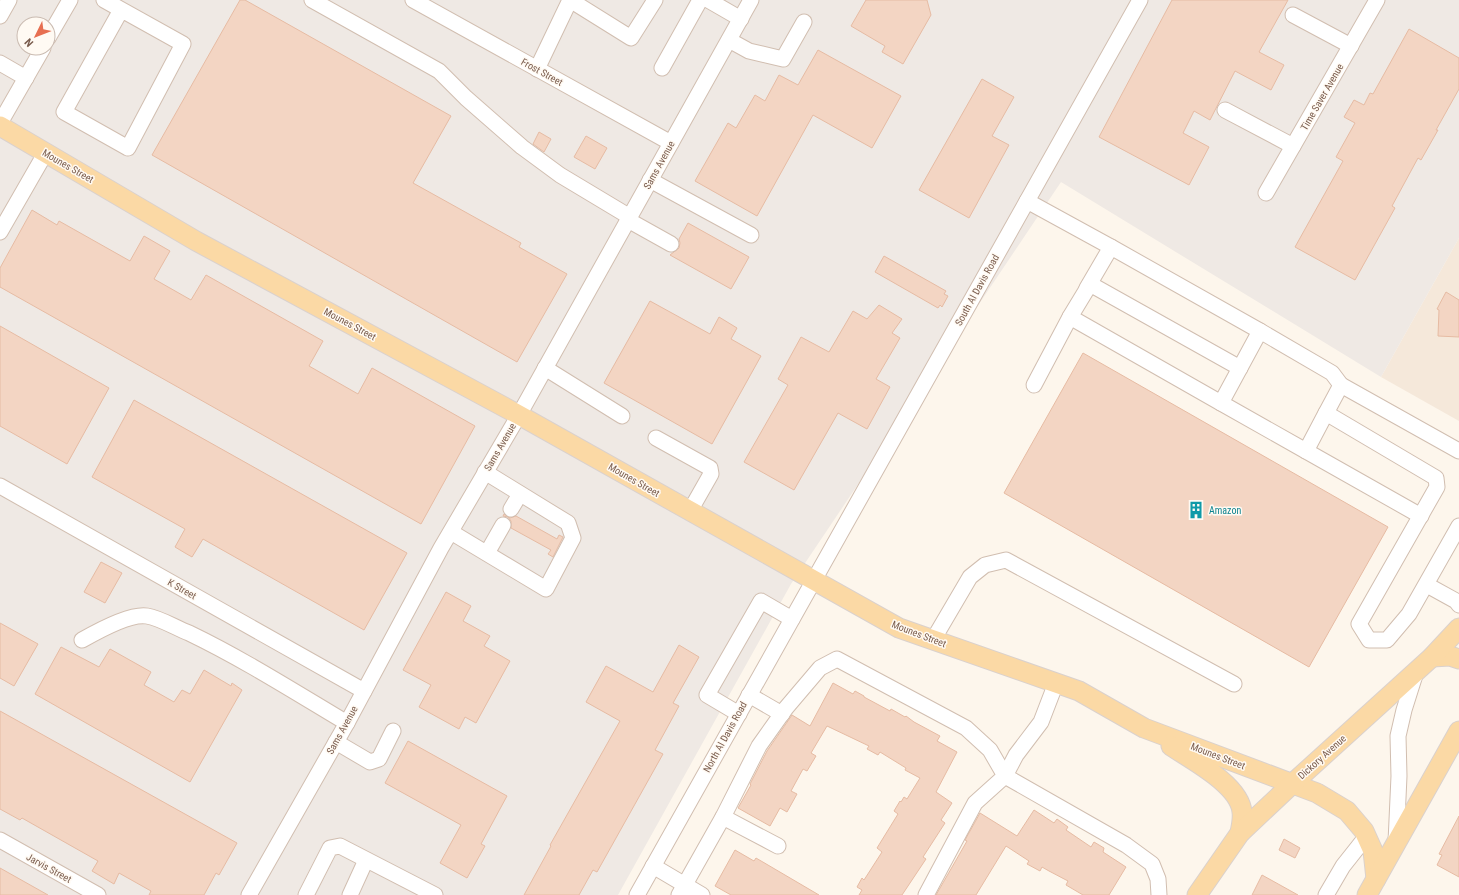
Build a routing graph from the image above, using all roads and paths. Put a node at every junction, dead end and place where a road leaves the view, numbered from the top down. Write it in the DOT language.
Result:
graph roads {
  1 [pos="9,0"];
  2 [pos="70,0"];
  3 [pos="104,0"];
  4 [pos="312,0"];
  5 [pos="413,0"];
  6 [pos="570,0"];
  7 [pos="655,0"];
  8 [pos="700,0"];
  9 [pos="751,0"];
  10 [pos="1140,0"];
  11 [pos="1377,0"];
  12 [pos="717,2"];
  13 [pos="121,10"];
  14 [pos="0,16"];
  15 [pos="1293,16"];
  16 [pos="741,19"];
  17 [pos="804,22"];
  18 [pos="56,24"];
  19 [pos="729,40"];
  20 [pos="1350,46"];
  21 [pos="38,56"];
  22 [pos="0,63"];
  23 [pos="662,68"];
  24 [pos="537,69"];
  25 [pos="26,78"];
  26 [pos="1225,110"];
  27 [pos="0,124"];
  28 [pos="671,143"];
  29 [pos="1293,146"];
  30 [pos="46,152"];
  31 [pos="650,180"];
  32 [pos="1266,193"];
  33 [pos="1027,201"];
  34 [pos="629,218"];
  35 [pos="0,232"];
  36 [pos="751,235"];
  37 [pos="671,244"];
  38 [pos="1111,247"];
  39 [pos="1088,288"];
  40 [pos="1070,317"];
  41 [pos="1260,332"];
  42 [pos="545,368"];
  43 [pos="1240,368"];
  44 [pos="1034,385"];
  45 [pos="1341,385"];
  46 [pos="1221,403"];
  47 [pos="1326,413"];
  48 [pos="519,415"];
  49 [pos="622,416"];
  50 [pos="656,438"];
  51 [pos="1306,451"];
  52 [pos="1459,451"];
  53 [pos="485,472"];
  54 [pos="0,486"];
  55 [pos="520,494"];
  56 [pos="511,509"];
  57 [pos="690,511"];
  58 [pos="1421,516"];
  59 [pos="502,525"];
  60 [pos="1459,526"];
  61 [pos="451,532"];
  62 [pos="487,553"];
  63 [pos="814,580"];
  64 [pos="1426,585"];
  65 [pos="1459,605"];
  66 [pos="792,619"];
  67 [pos="1459,628"];
  68 [pos="82,640"];
  69 [pos="933,640"];
  70 [pos="1432,657"];
  71 [pos="1459,659"];
  72 [pos="1416,672"];
  73 [pos="1056,683"];
  74 [pos="1234,684"];
  75 [pos="364,691"];
  76 [pos="749,695"];
  77 [pos="739,714"];
  78 [pos="782,714"];
  79 [pos="347,723"];
  80 [pos="1144,728"];
  81 [pos="393,731"];
  82 [pos="1459,731"];
  83 [pos="336,742"];
  84 [pos="1005,776"];
  85 [pos="1292,784"];
  86 [pos="723,817"];
  87 [pos="1240,833"];
  88 [pos="1366,837"];
  89 [pos="0,840"];
  90 [pos="1396,843"];
  91 [pos="778,846"];
  92 [pos="366,860"];
  93 [pos="653,866"];
  94 [pos="1376,878"];
  95 [pos="681,890"];
  96 [pos="418,891"];
  97 [pos="98,895"];
  98 [pos="249,895"];
  99 [pos="306,895"];
  100 [pos="350,895"];
  101 [pos="434,895"];
  102 [pos="637,895"];
  103 [pos="702,895"];
  104 [pos="926,895"];
  105 [pos="1159,895"];
  106 [pos="1197,895"];
  107 [pos="1326,895"];
  108 [pos="1367,895"];
  1 -- 14 [label="street"];
  2 -- 18 [label="street"];
  3 -- 13 [label="street"];
  4 -- 34 [label="street"];
  5 -- 24 [label="street, Frost Street"];
  6 -- 7 [label="street"];
  6 -- 24 [label="street"];
  8 -- 23 [label="street"];
  9 -- 16 [label="street, Sams Avenue"];
  10 -- 33 [label="street, South Al Davis Road"];
  11 -- 20 [label="street, Time Saver Avenue"];
  12 -- 16 [label="street"];
  13 -- 13 [label="street"];
  15 -- 20 [label="street"];
  16 -- 19 [label="street, Sams Avenue"];
  17 -- 19 [label="street"];
  19 -- 28 [label="street, Sams Avenue"];
  20 -- 29 [label="street, Time Saver Avenue"];
  21 -- 25 [label="street"];
  22 -- 25 [label="street"];
  24 -- 28 [label="street, Frost Street"];
  25 -- 27 [label="street"];
  26 -- 29 [label="street"];
  27 -- 30 [label="main road, Mounes Street"];
  28 -- 31 [label="street, Sams Avenue"];
  29 -- 32 [label="street, Time Saver Avenue"];
  30 -- 35 [label="street"];
  30 -- 48 [label="main road, Mounes Street"];
  31 -- 34 [label="street, Sams Avenue"];
  31 -- 36 [label="street"];
  33 -- 38 [label="street"];
  33 -- 63 [label="street, South Al Davis Road"];
  34 -- 37 [label="street"];
  34 -- 42 [label="street, Sams Avenue"];
  38 -- 39 [label="street"];
  38 -- 41 [label="street"];
  39 -- 40 [label="street"];
  39 -- 43 [label="street"];
  40 -- 44 [label="street"];
  40 -- 46 [label="street"];
  41 -- 43 [label="street"];
  41 -- 45 [label="street"];
  42 -- 48 [label="street, Sams Avenue"];
  42 -- 49 [label="street"];
  43 -- 46 [label="street"];
  45 -- 47 [label="street"];
  45 -- 52 [label="street"];
  46 -- 51 [label="street"];
  47 -- 51 [label="street"];
  47 -- 58 [label="street"];
  48 -- 53 [label="street, Sams Avenue"];
  48 -- 57 [label="main road, Mounes Street"];
  50 -- 57 [label="street"];
  51 -- 58 [label="street"];
  53 -- 55 [label="street"];
  53 -- 61 [label="street, Sams Avenue"];
  54 -- 75 [label="street, K Street"];
  55 -- 56 [label="street"];
  55 -- 62 [label="street"];
  57 -- 63 [label="main road, Mounes Street"];
  58 -- 64 [label="street"];
  59 -- 62 [label="street"];
  60 -- 64 [label="street"];
  61 -- 62 [label="street"];
  61 -- 75 [label="street, Sams Avenue"];
  63 -- 66 [label="street, North Al Davis Road"];
  63 -- 69 [label="main road, Mounes Street"];
  64 -- 65 [label="street"];
  66 -- 76 [label="street, North Al Davis Road"];
  66 -- 77 [label="street"];
  67 -- 70 [label="main road, Dickory Avenue"];
  68 -- 79 [label="street"];
  69 -- 73 [label="main road, Mounes Street"];
  69 -- 74 [label="street"];
  70 -- 71 [label="main road"];
  70 -- 72 [label="main road, Dickory Avenue"];
  72 -- 85 [label="main road, Dickory Avenue"];
  72 -- 90 [label="street"];
  73 -- 80 [label="main road, Mounes Street"];
  73 -- 84 [label="street"];
  75 -- 79 [label="street, Sams Avenue"];
  76 -- 77 [label="street, North Al Davis Road"];
  76 -- 78 [label="street"];
  77 -- 93 [label="street, North Al Davis Road"];
  78 -- 84 [label="street"];
  78 -- 86 [label="street"];
  79 -- 83 [label="street, Sams Avenue"];
  80 -- 85 [label="main road, Mounes Street"];
  80 -- 87 [label="main road"];
  81 -- 83 [label="street"];
  82 -- 90 [label="main road"];
  83 -- 98 [label="street, Sams Avenue"];
  84 -- 104 [label="street"];
  84 -- 105 [label="street"];
  85 -- 87 [label="main road, Dickory Avenue"];
  85 -- 88 [label="main road, Mounes Street"];
  86 -- 91 [label="street"];
  86 -- 95 [label="street"];
  87 -- 106 [label="main road, Dickory Avenue"];
  88 -- 94 [label="main road, Mounes Street"];
  88 -- 107 [label="street"];
  89 -- 97 [label="street, Jarvis Street"];
  90 -- 94 [label="main road"];
  92 -- 96 [label="street"];
  92 -- 99 [label="street"];
  92 -- 100 [label="street"];
  93 -- 95 [label="street"];
  93 -- 102 [label="street, North Al Davis Road"];
  94 -- 108 [label="main road"];
  95 -- 103 [label="street"];
  96 -- 101 [label="street"];
}
